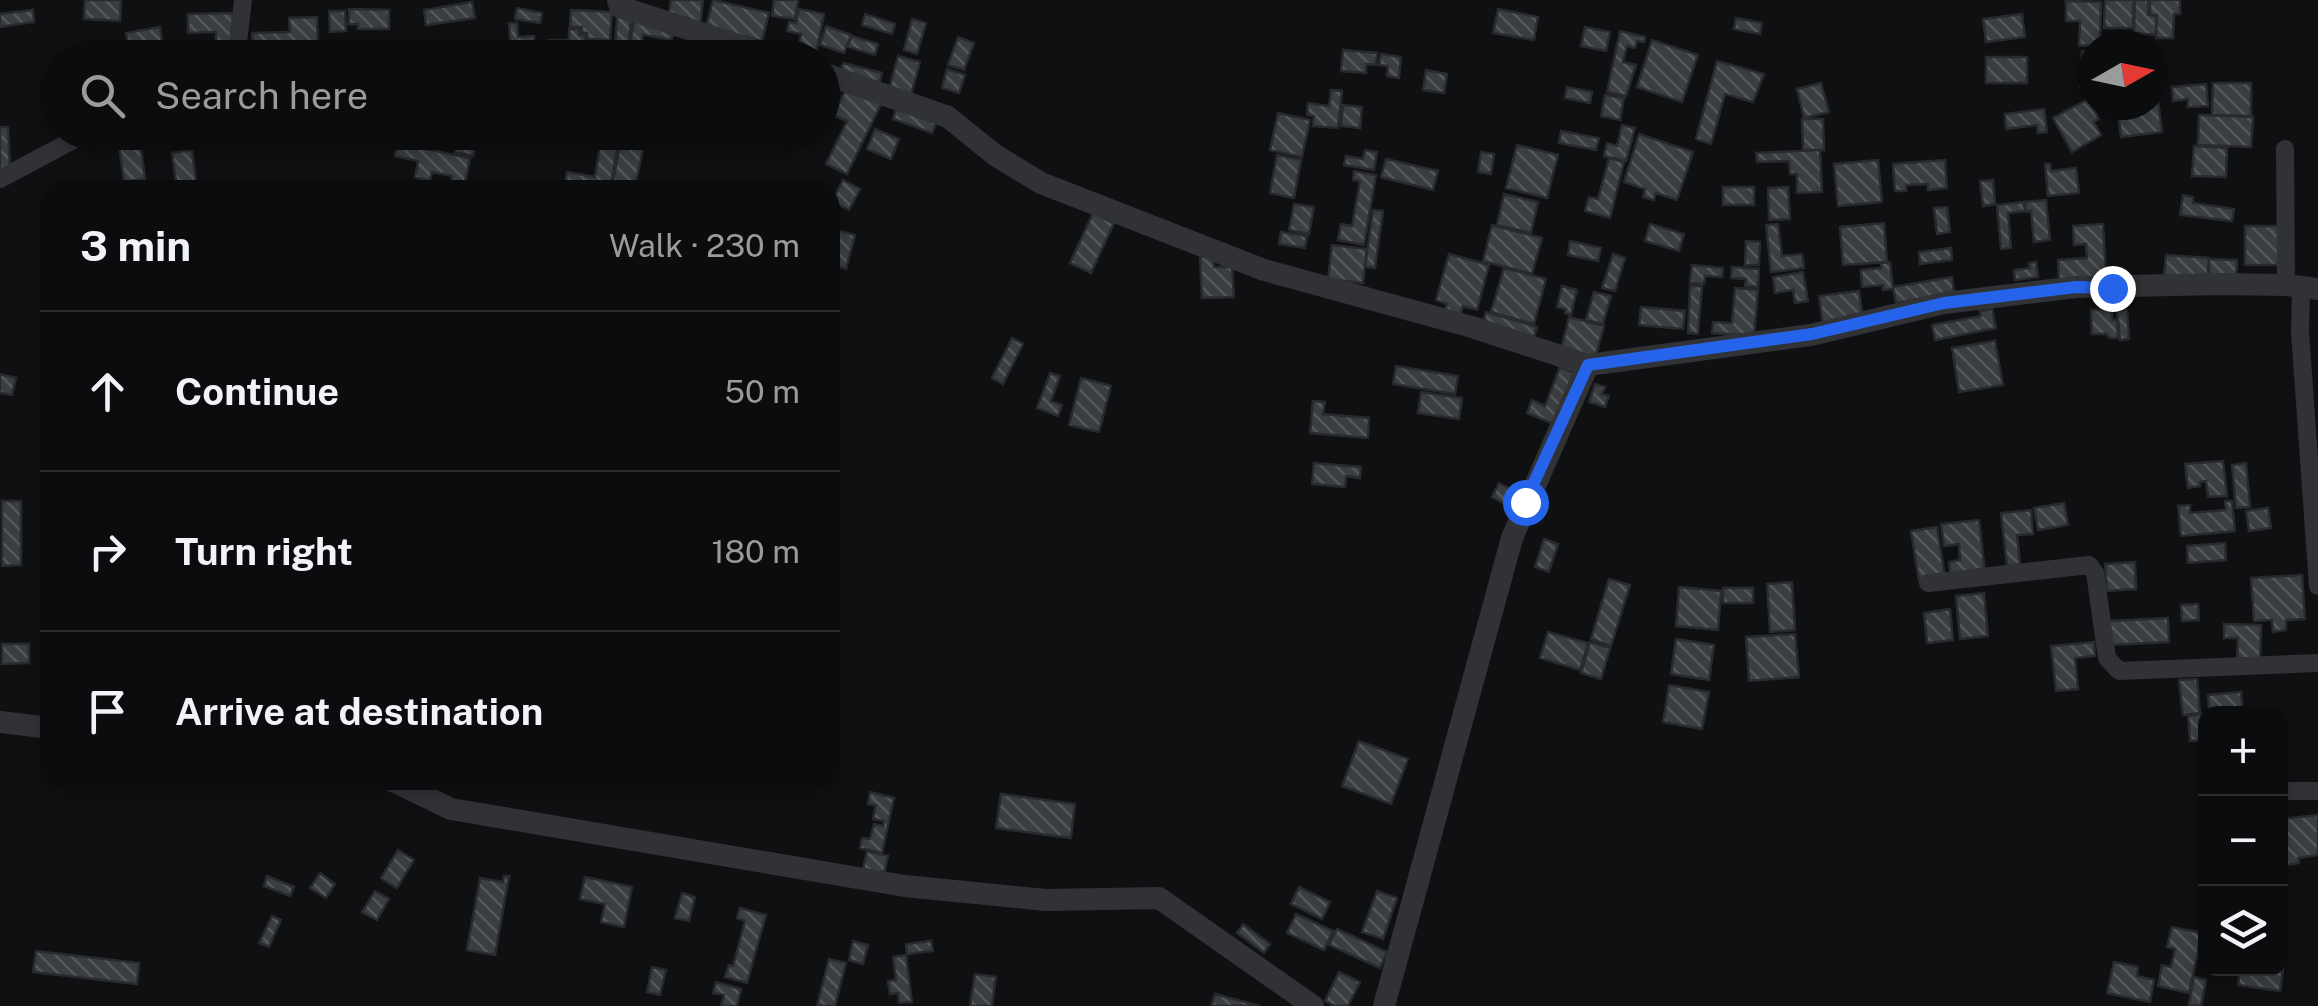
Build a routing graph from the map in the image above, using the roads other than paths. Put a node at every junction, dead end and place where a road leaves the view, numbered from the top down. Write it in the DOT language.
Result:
graph roads {
  1 [pos="243,0"];
  2 [pos="618,0"];
  3 [pos="238,40"];
  4 [pos="722,40"];
  5 [pos="840,79"];
  6 [pos="2284,149"];
  7 [pos="54,150"];
  8 [pos="0,179"];
  9 [pos="2302,288"];
  10 [pos="1588,365"];
  11 [pos="1928,583"];
  12 [pos="2318,586"];
  13 [pos="2318,663"];
  14 [pos="0,722"];
  15 [pos="40,727"];
  16 [pos="410,790"];
  17 [pos="2288,791"];
  18 [pos="2318,791"];
  19 [pos="1312,1006"];
  20 [pos="1384,1006"];
  1 -- 3 [label="street"];
  2 -- 4 [label="street"];
  5 -- 10 [label="street"];
  6 -- 9 [label="street"];
  7 -- 8 [label="street"];
  9 -- 10 [label="street"];
  9 -- 12 [label="street"];
  10 -- 20 [label="street"];
  11 -- 13 [label="street"];
  14 -- 15 [label="street"];
  16 -- 19 [label="street"];
  17 -- 18 [label="street"];
}
